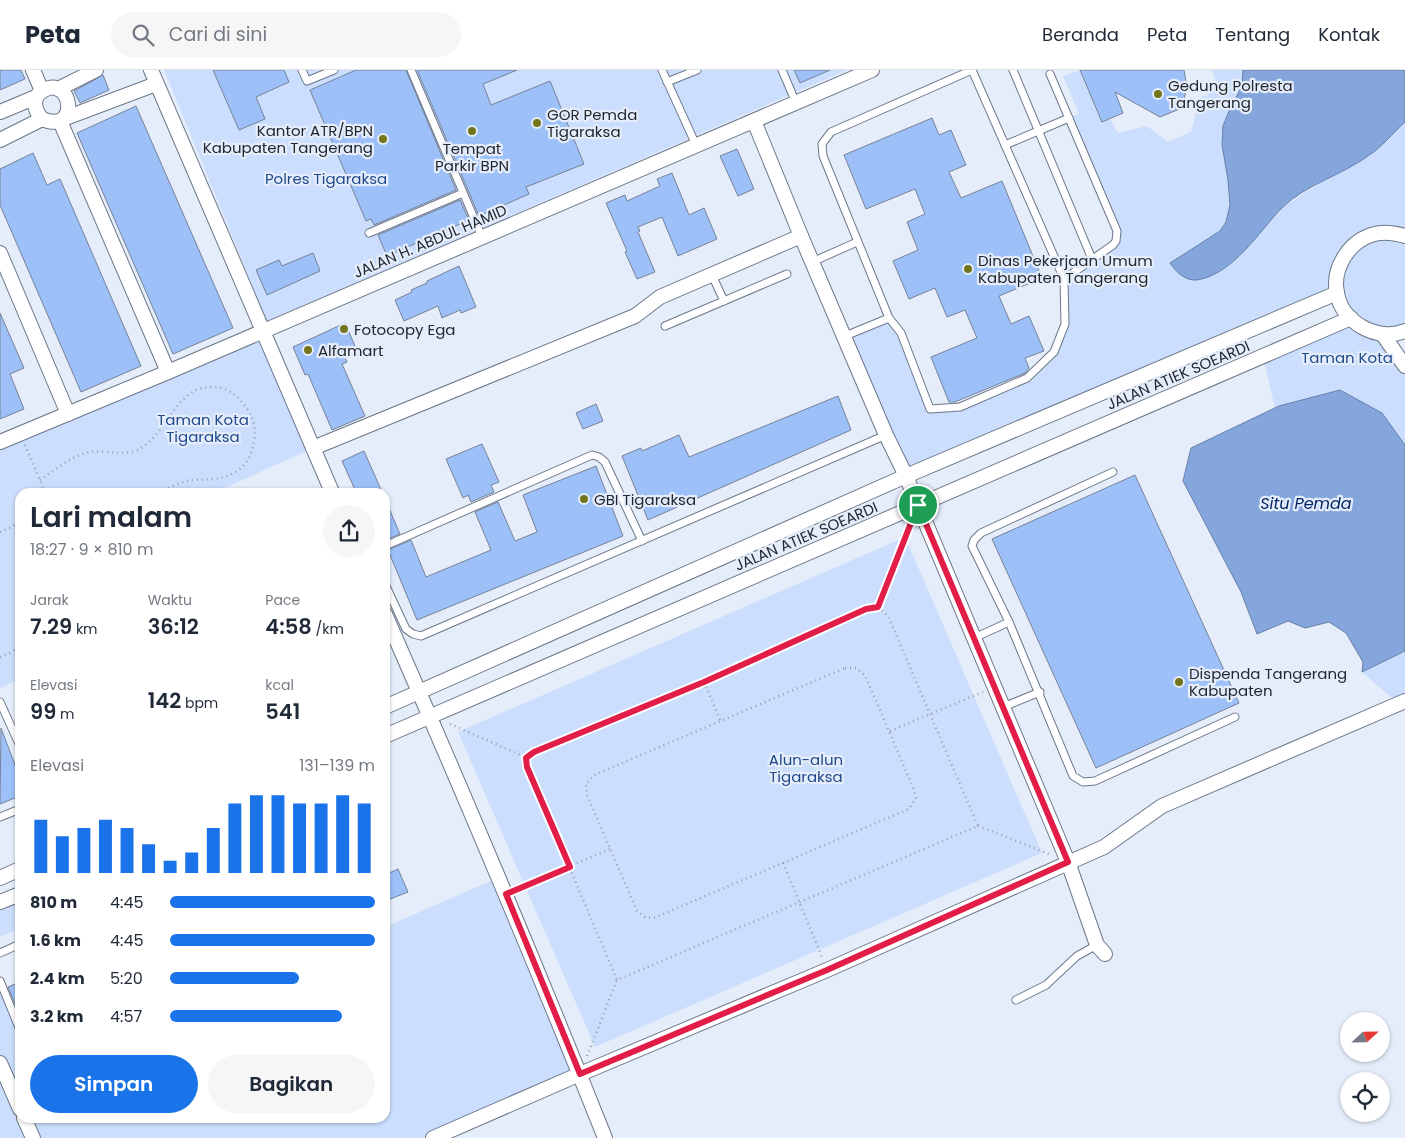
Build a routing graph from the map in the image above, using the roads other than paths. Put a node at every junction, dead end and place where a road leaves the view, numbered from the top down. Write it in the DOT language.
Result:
graph roads {
  1 [pos="33,70"];
  2 [pos="96,70"];
  3 [pos="151,70"];
  4 [pos="302,70"];
  5 [pos="334,70"];
  6 [pos="411,70"];
  7 [pos="662,70"];
  8 [pos="697,70"];
  9 [pos="782,70"];
  10 [pos="872,70"];
  11 [pos="1013,70"];
  12 [pos="1050,74"];
  13 [pos="667,82"];
  14 [pos="156,84"];
  15 [pos="58,89"];
  16 [pos="39,94"];
  17 [pos="796,103"];
  18 [pos="0,112"];
  19 [pos="1069,118"];
  20 [pos="42,119"];
  21 [pos="61,120"];
  22 [pos="754,121"];
  23 [pos="1039,131"];
  24 [pos="0,140"];
  25 [pos="1005,145"];
  26 [pos="696,146"];
  27 [pos="463,192"];
  28 [pos="368,233"];
  29 [pos="801,236"];
  30 [pos="1405,236"];
  31 [pos="482,237"];
  32 [pos="857,242"];
  33 [pos="0,254"];
  34 [pos="1092,259"];
  35 [pos="812,262"];
  36 [pos="787,274"];
  37 [pos="712,275"];
  38 [pos="1064,279"];
  39 [pos="1337,293"];
  40 [pos="724,301"];
  41 [pos="889,318"];
  42 [pos="1351,318"];
  43 [pos="665,326"];
  44 [pos="1405,331"];
  45 [pos="262,332"];
  46 [pos="1383,335"];
  47 [pos="845,336"];
  48 [pos="1405,366"];
  49 [pos="168,372"];
  50 [pos="68,414"];
  51 [pos="886,434"];
  52 [pos="0,442"];
  53 [pos="313,448"];
  54 [pos="1113,472"];
  55 [pos="906,476"];
  56 [pos="330,488"];
  57 [pos="918,505"];
  58 [pos="642,540"];
  59 [pos="390,544"];
  60 [pos="390,595"];
  61 [pos="1009,622"];
  62 [pos="390,625"];
  63 [pos="974,638"];
  64 [pos="419,691"];
  65 [pos="1040,692"];
  66 [pos="1405,701"];
  67 [pos="0,702"];
  68 [pos="390,704"];
  69 [pos="1003,707"];
  70 [pos="430,715"];
  71 [pos="1236,716"];
  72 [pos="390,734"];
  73 [pos="15,735"];
  74 [pos="15,810"];
  75 [pos="0,817"];
  76 [pos="1068,862"];
  77 [pos="15,871"];
  78 [pos="0,877"];
  79 [pos="15,896"];
  80 [pos="0,902"];
  81 [pos="15,946"];
  82 [pos="1101,950"];
  83 [pos="0,953"];
  84 [pos="0,981"];
  85 [pos="1016,1000"];
  86 [pos="15,1018"];
  87 [pos="0,1063"];
  88 [pos="580,1074"];
  89 [pos="15,1098"];
  90 [pos="26,1123"];
  91 [pos="33,1138"];
  92 [pos="433,1138"];
  93 [pos="605,1138"];
  1 -- 16 [label="street"];
  2 -- 15 [label="street"];
  3 -- 14 [label="street"];
  4 -- 5 [label="lane"];
  6 -- 27 [label="lane"];
  7 -- 13 [label="lane"];
  8 -- 13 [label="lane"];
  9 -- 17 [label="lane"];
  10 -- 17 [label="street, JALAN H. ABDUL HAMID"];
  11 -- 23 [label="lane"];
  12 -- 19 [label="lane"];
  13 -- 26 [label="lane"];
  14 -- 21 [label="street"];
  14 -- 45 [label="street"];
  15 -- 16 [label="street"];
  15 -- 21 [label="street"];
  16 -- 18 [label="street"];
  16 -- 20 [label="street"];
  17 -- 22 [label="street, JALAN H. ABDUL HAMID"];
  19 -- 23 [label="lane"];
  19 -- 34 [label="lane"];
  20 -- 21 [label="street"];
  20 -- 24 [label="street"];
  21 -- 49 [label="street"];
  22 -- 26 [label="street, JALAN H. ABDUL HAMID"];
  22 -- 29 [label="street"];
  23 -- 25 [label="lane"];
  23 -- 34 [label="lane"];
  25 -- 32 [label="lane"];
  25 -- 38 [label="lane"];
  26 -- 31 [label="street, JALAN H. ABDUL HAMID"];
  27 -- 28 [label="lane"];
  27 -- 31 [label="lane"];
  29 -- 35 [label="street"];
  29 -- 37 [label="street"];
  30 -- 39 [label="street"];
  31 -- 45 [label="street, JALAN H. ABDUL HAMID"];
  32 -- 35 [label="lane"];
  32 -- 41 [label="lane"];
  33 -- 50 [label="street"];
  34 -- 38 [label="lane"];
  35 -- 47 [label="street"];
  36 -- 40 [label="lane"];
  37 -- 40 [label="lane"];
  37 -- 53 [label="street"];
  38 -- 41 [label="lane"];
  39 -- 42 [label="street"];
  39 -- 55 [label="street, JALAN ATIEK SOEARDI"];
  40 -- 43 [label="lane"];
  41 -- 47 [label="lane"];
  42 -- 46 [label="street"];
  42 -- 57 [label="street, JALAN ATIEK SOEARDI"];
  44 -- 46 [label="street"];
  45 -- 49 [label="street, JALAN H. ABDUL HAMID"];
  45 -- 53 [label="street"];
  46 -- 48 [label="street"];
  47 -- 51 [label="street"];
  49 -- 50 [label="street, JALAN H. ABDUL HAMID"];
  50 -- 52 [label="street, JALAN H. ABDUL HAMID"];
  51 -- 55 [label="street"];
  51 -- 58 [label="lane"];
  53 -- 56 [label="street"];
  54 -- 61 [label="lane"];
  55 -- 57 [label="street"];
  55 -- 64 [label="street, JALAN ATIEK SOEARDI"];
  57 -- 63 [label="street"];
  57 -- 70 [label="street, JALAN ATIEK SOEARDI"];
  58 -- 59 [label="lane"];
  58 -- 60 [label="lane"];
  61 -- 63 [label="lane"];
  61 -- 65 [label="lane"];
  62 -- 64 [label="street"];
  63 -- 69 [label="street"];
  64 -- 68 [label="street, JALAN ATIEK SOEARDI"];
  64 -- 70 [label="street"];
  65 -- 69 [label="lane"];
  65 -- 71 [label="lane"];
  66 -- 76 [label="street"];
  67 -- 73 [label="lane"];
  69 -- 76 [label="street"];
  70 -- 72 [label="street, JALAN ATIEK SOEARDI"];
  70 -- 88 [label="street"];
  74 -- 75 [label="lane"];
  76 -- 82 [label="street"];
  76 -- 88 [label="street"];
  77 -- 78 [label="street"];
  79 -- 80 [label="street"];
  81 -- 83 [label="lane"];
  82 -- 85 [label="lane"];
  84 -- 86 [label="lane"];
  87 -- 89 [label="street"];
  88 -- 92 [label="street"];
  88 -- 93 [label="street"];
  90 -- 91 [label="street"];
}
